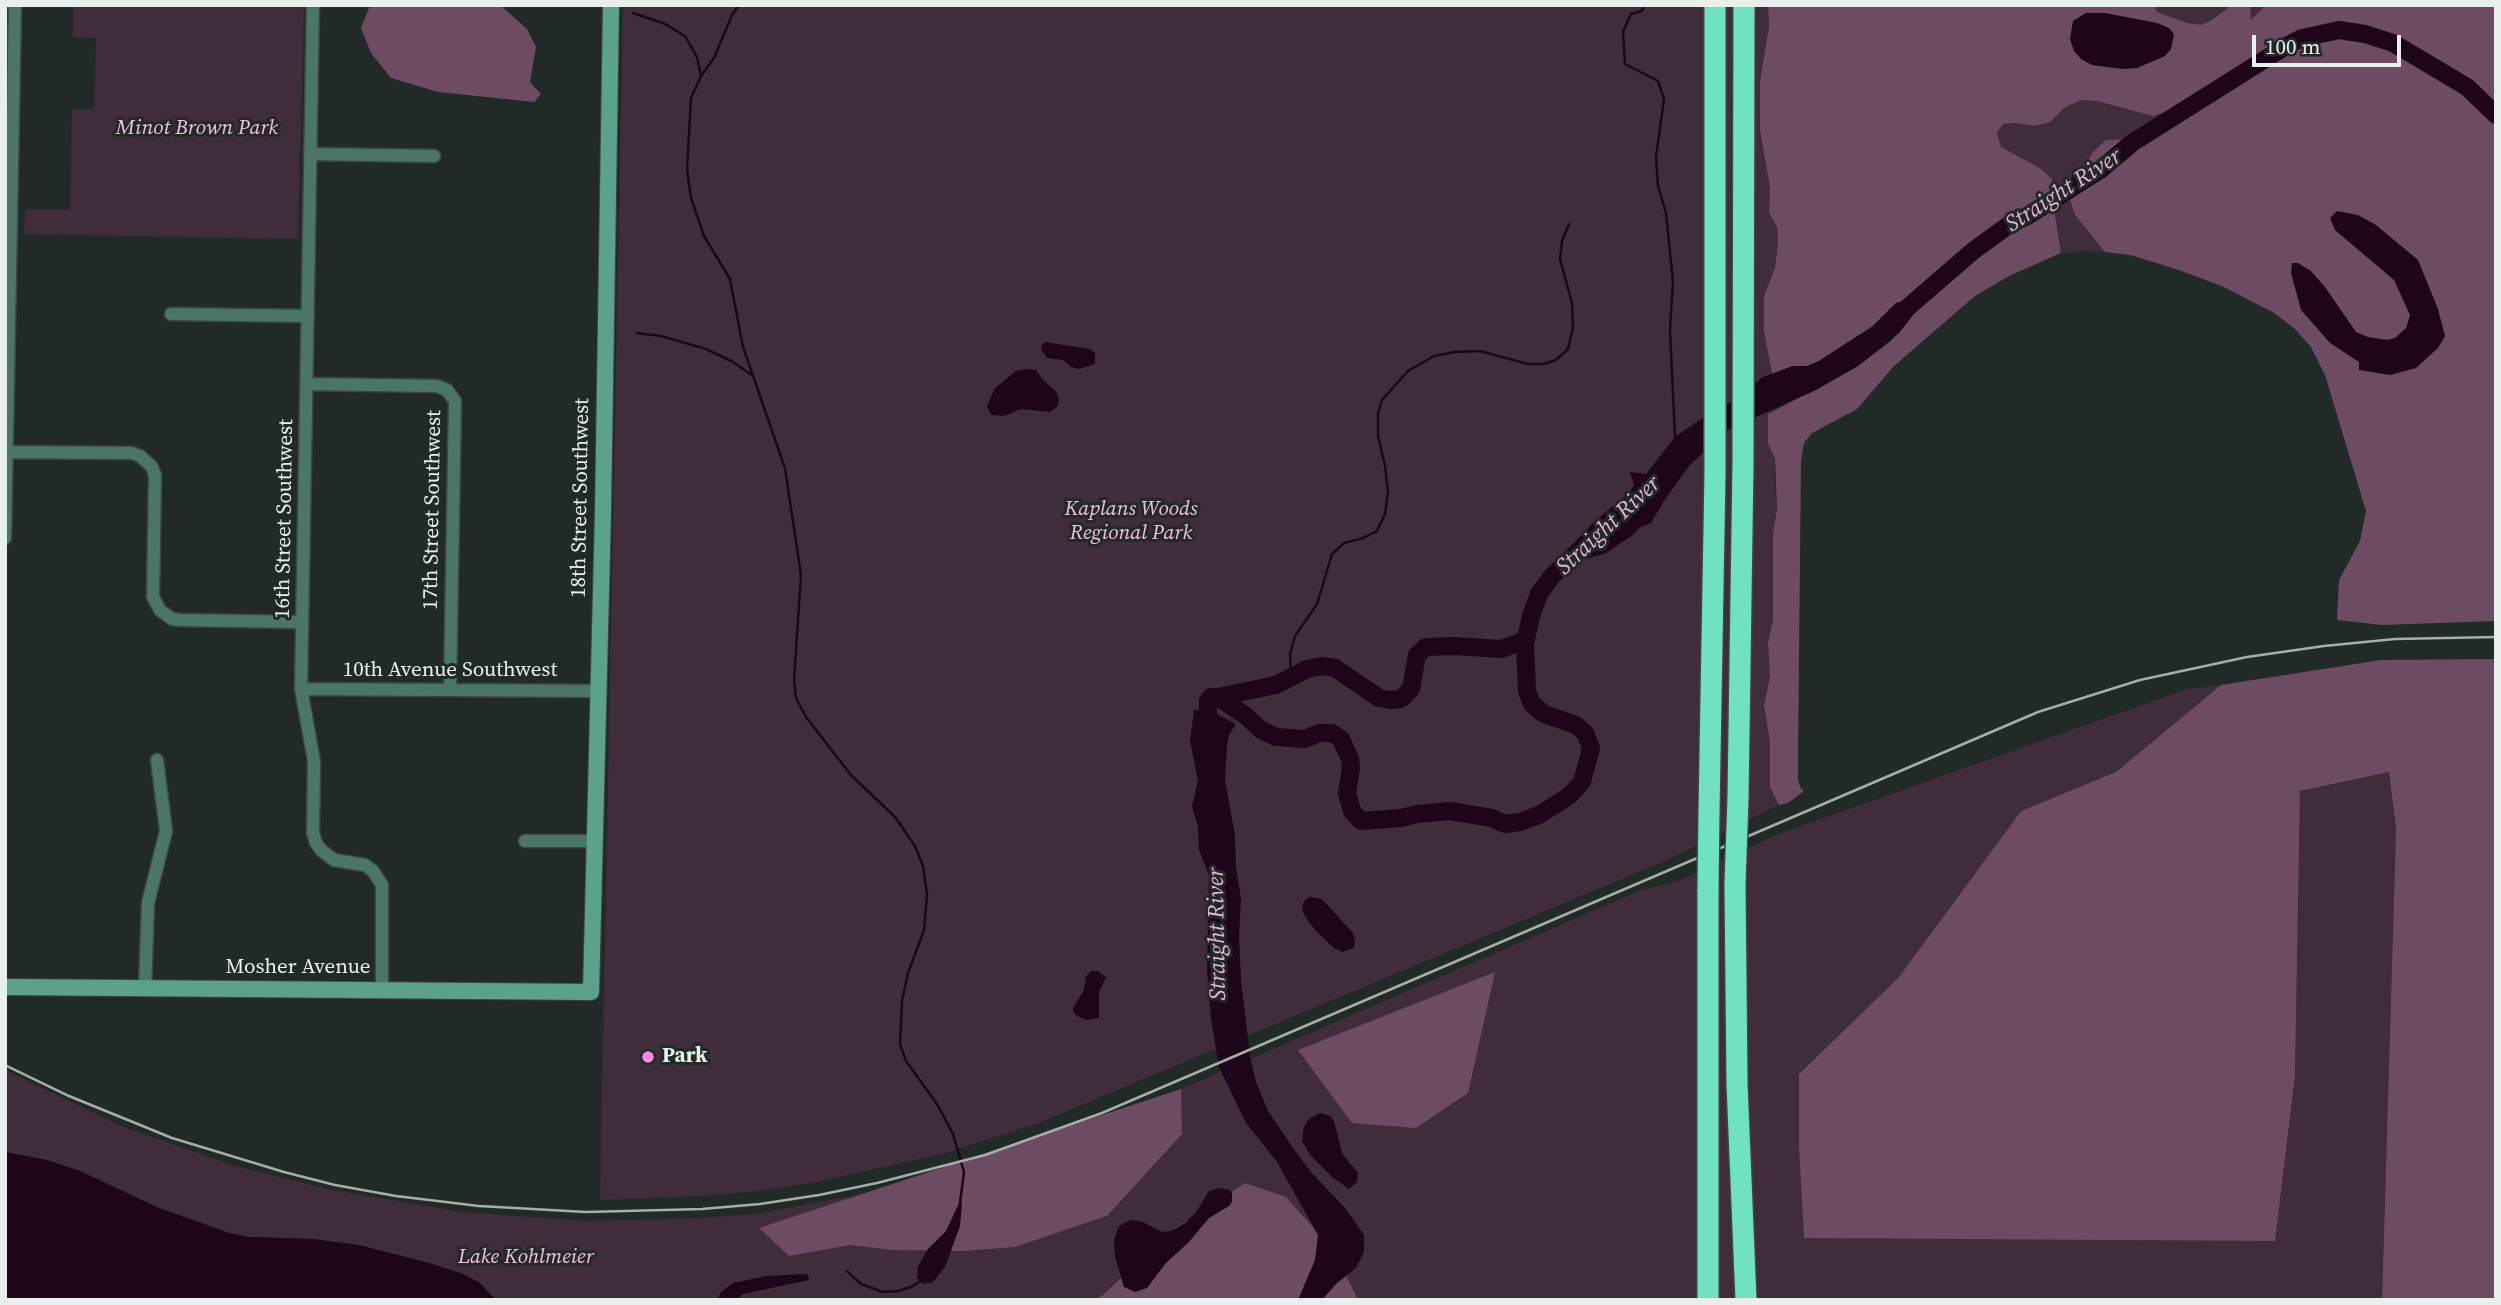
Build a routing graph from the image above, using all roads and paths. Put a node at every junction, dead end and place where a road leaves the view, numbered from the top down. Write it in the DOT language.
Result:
graph roads {
  1 [pos="15,5"];
  2 [pos="313,5"];
  3 [pos="611,5"];
  4 [pos="1715,5"];
  5 [pos="1744,5"];
  6 [pos="310,154"];
  7 [pos="435,156"];
  8 [pos="7,314"];
  9 [pos="170,314"];
  10 [pos="308,316"];
  11 [pos="307,384"];
  12 [pos="6,452"];
  13 [pos="5,538"];
  14 [pos="302,622"];
  15 [pos="301,689"];
  16 [pos="450,690"];
  17 [pos="598,691"];
  18 [pos="157,761"];
  19 [pos="525,841"];
  20 [pos="595,841"];
  21 [pos="5,987"];
  22 [pos="145,988"];
  23 [pos="382,990"];
  24 [pos="591,992"];
  25 [pos="1743,1189"];
  26 [pos="1707,1196"];
  27 [pos="1698,1300"];
  28 [pos="1708,1300"];
  29 [pos="1746,1300"];
  30 [pos="1754,1300"];
  1 -- 8 [label="street"];
  2 -- 6 [label="street, 16th Street Southwest"];
  3 -- 17 [label="street, 18th Street Southwest"];
  4 -- 26 [label="highway, bridge"];
  5 -- 25 [label="highway, bridge"];
  6 -- 7 [label="street"];
  6 -- 10 [label="street, 16th Street Southwest"];
  8 -- 12 [label="street"];
  9 -- 10 [label="street"];
  10 -- 11 [label="street, 16th Street Southwest"];
  11 -- 14 [label="street, 16th Street Southwest"];
  11 -- 16 [label="street, 17th Street Southwest"];
  12 -- 13 [label="street"];
  12 -- 14 [label="street"];
  14 -- 15 [label="street, 16th Street Southwest"];
  15 -- 16 [label="street, 10th Avenue Southwest"];
  15 -- 23 [label="street, 16th Street Southwest"];
  16 -- 17 [label="street, 10th Avenue Southwest"];
  17 -- 20 [label="street, 18th Street Southwest"];
  18 -- 22 [label="street"];
  19 -- 20 [label="street"];
  20 -- 24 [label="street, 18th Street Southwest"];
  21 -- 22 [label="street, Mosher Avenue"];
  22 -- 23 [label="street, Mosher Avenue"];
  23 -- 24 [label="street, Mosher Avenue"];
  25 -- 29 [label="highway"];
  25 -- 30 [label="highway"];
  26 -- 27 [label="highway"];
  26 -- 28 [label="highway"];
}
